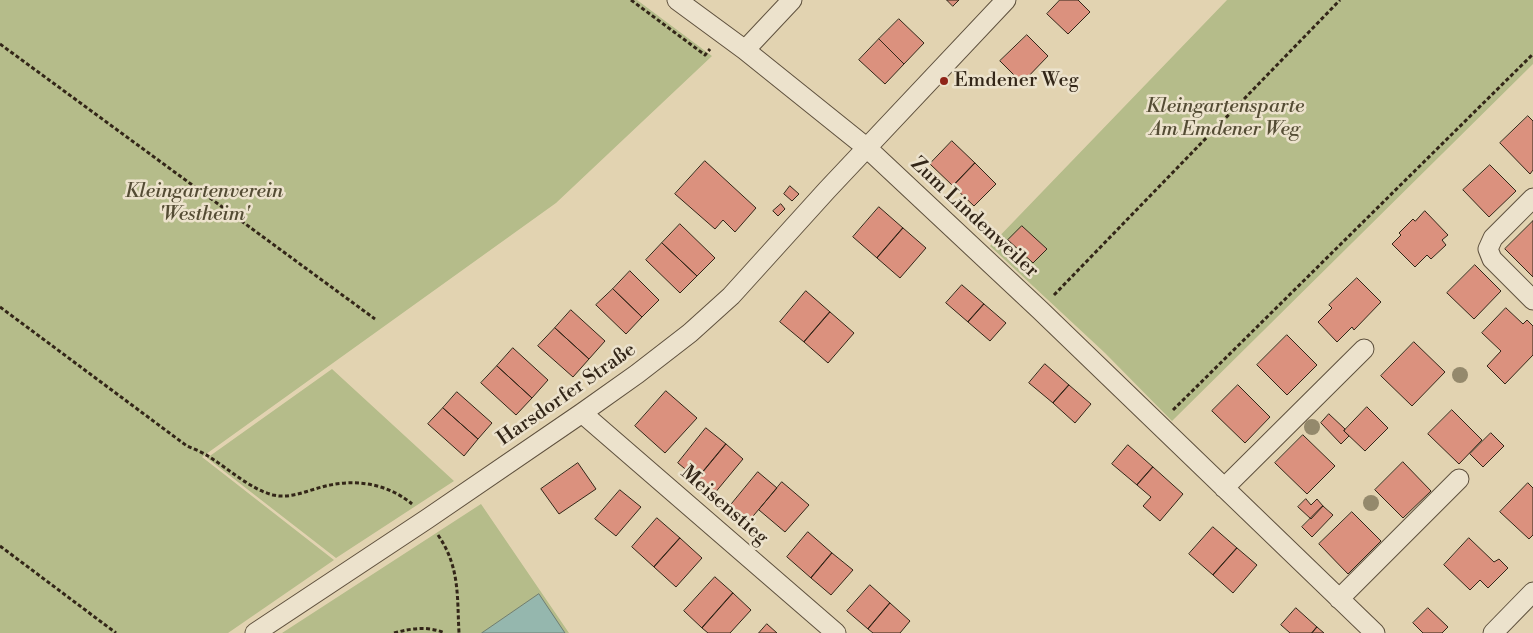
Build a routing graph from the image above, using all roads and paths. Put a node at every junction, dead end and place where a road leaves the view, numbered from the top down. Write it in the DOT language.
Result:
graph roads {
  1 [pos="632,0"];
  2 [pos="677,0"];
  3 [pos="792,0"];
  4 [pos="1006,0"];
  5 [pos="1340,0"];
  6 [pos="0,44"];
  7 [pos="746,50"];
  8 [pos="707,52"];
  9 [pos="1533,54"];
  10 [pos="867,148"];
  11 [pos="1533,198"];
  12 [pos="1052,298"];
  13 [pos="1533,300"];
  14 [pos="0,307"];
  15 [pos="375,320"];
  16 [pos="1364,349"];
  17 [pos="1178,405"];
  18 [pos="582,413"];
  19 [pos="1458,479"];
  20 [pos="1224,488"];
  21 [pos="426,519"];
  22 [pos="0,546"];
  23 [pos="1339,599"];
  24 [pos="1531,599"];
  25 [pos="116,633"];
  26 [pos="255,633"];
  27 [pos="394,633"];
  28 [pos="445,633"];
  29 [pos="459,633"];
  30 [pos="836,633"];
  31 [pos="1375,633"];
  32 [pos="1493,633"];
  1 -- 8 [label="path"];
  2 -- 7 [label="street, Zum Lindenweiler"];
  3 -- 7 [label="street"];
  4 -- 10 [label="street"];
  5 -- 12 [label="path"];
  6 -- 15 [label="path"];
  7 -- 10 [label="street, Zum Lindenweiler"];
  9 -- 17 [label="path"];
  10 -- 18 [label="street, Harsdorfer Straße"];
  10 -- 20 [label="street, Zum Lindenweiler"];
  11 -- 13 [label="street"];
  14 -- 21 [label="path"];
  16 -- 20 [label="street"];
  18 -- 21 [label="street, Harsdorfer Straße"];
  18 -- 30 [label="street, Meisenstieg"];
  19 -- 23 [label="street"];
  20 -- 23 [label="street, Zum Lindenweiler"];
  21 -- 26 [label="street, Harsdorfer Straße"];
  21 -- 29 [label="path"];
  22 -- 25 [label="path"];
  23 -- 31 [label="street, Zum Lindenweiler"];
  24 -- 32 [label="street"];
  27 -- 28 [label="path"];
}
